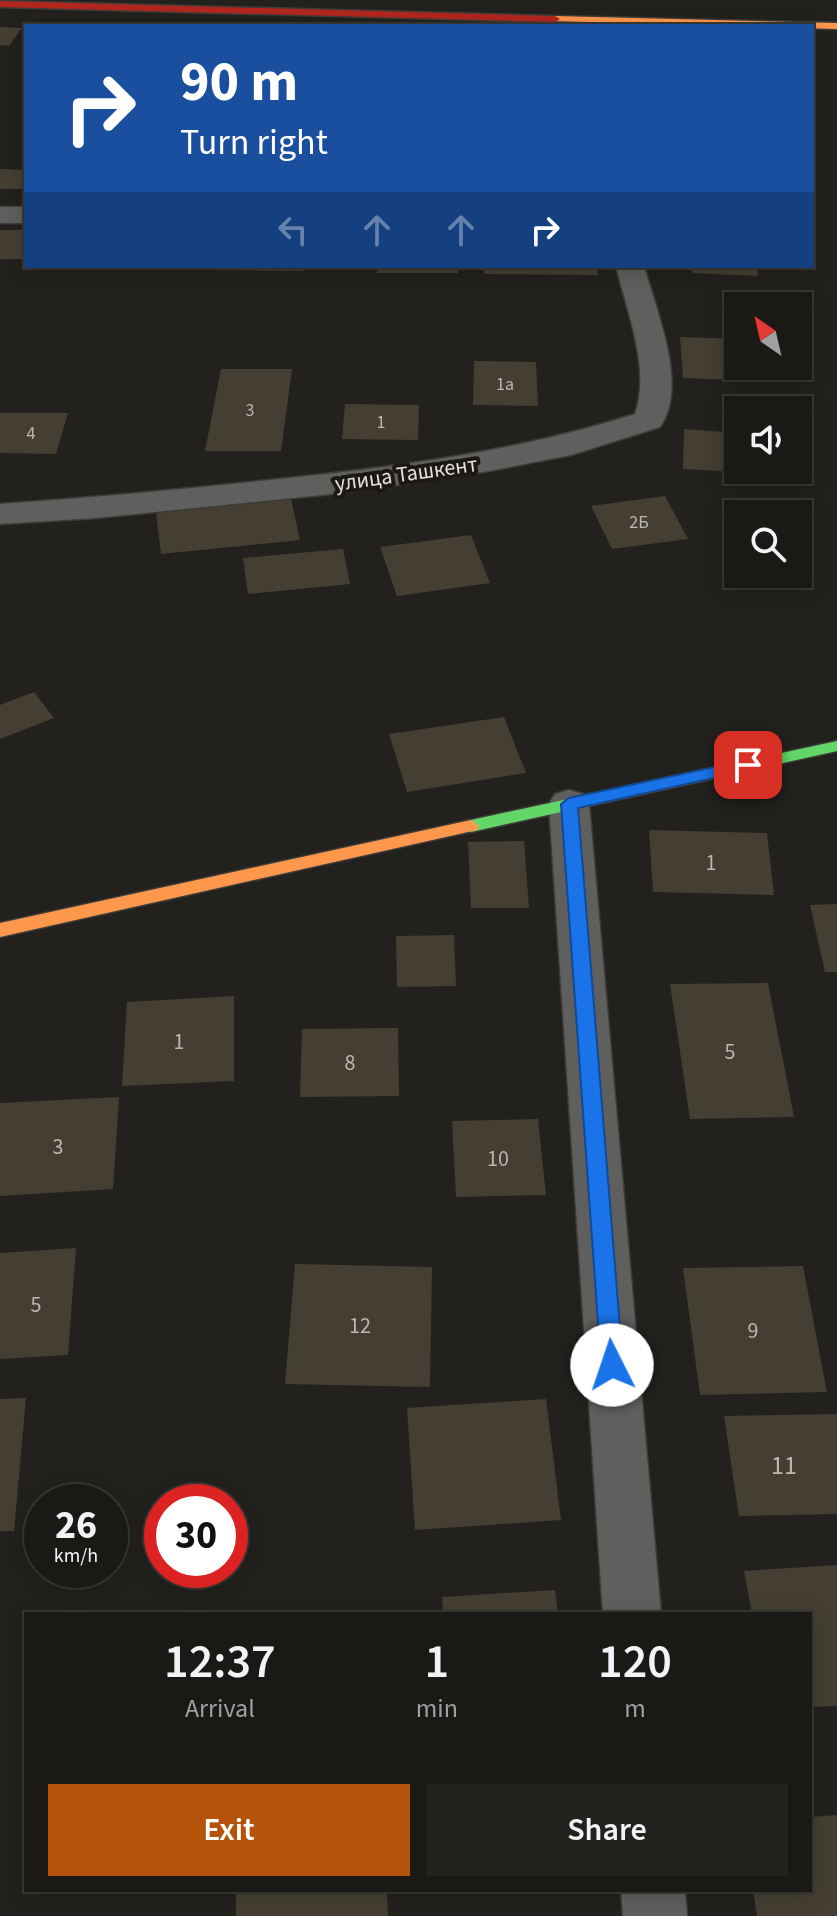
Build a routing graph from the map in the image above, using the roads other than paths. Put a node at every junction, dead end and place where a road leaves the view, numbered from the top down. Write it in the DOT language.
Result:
graph roads {
  1 [pos="293,0"];
  2 [pos="0,4"];
  3 [pos="837,15"];
  4 [pos="649,24"];
  5 [pos="814,26"];
  6 [pos="837,26"];
  7 [pos="0,215"];
  8 [pos="24,215"];
  9 [pos="630,268"];
  10 [pos="0,514"];
  11 [pos="837,746"];
  12 [pos="569,804"];
  13 [pos="0,930"];
  14 [pos="632,1612"];
  15 [pos="653,1892"];
  16 [pos="655,1916"];
  1 -- 3 [label="main road"];
  2 -- 4 [label="main road"];
  5 -- 6 [label="main road"];
  7 -- 8 [label="street"];
  9 -- 10 [label="street, улица Ташкент"];
  11 -- 12 [label="main road"];
  12 -- 13 [label="main road"];
  12 -- 14 [label="street"];
  15 -- 16 [label="street"];
}
